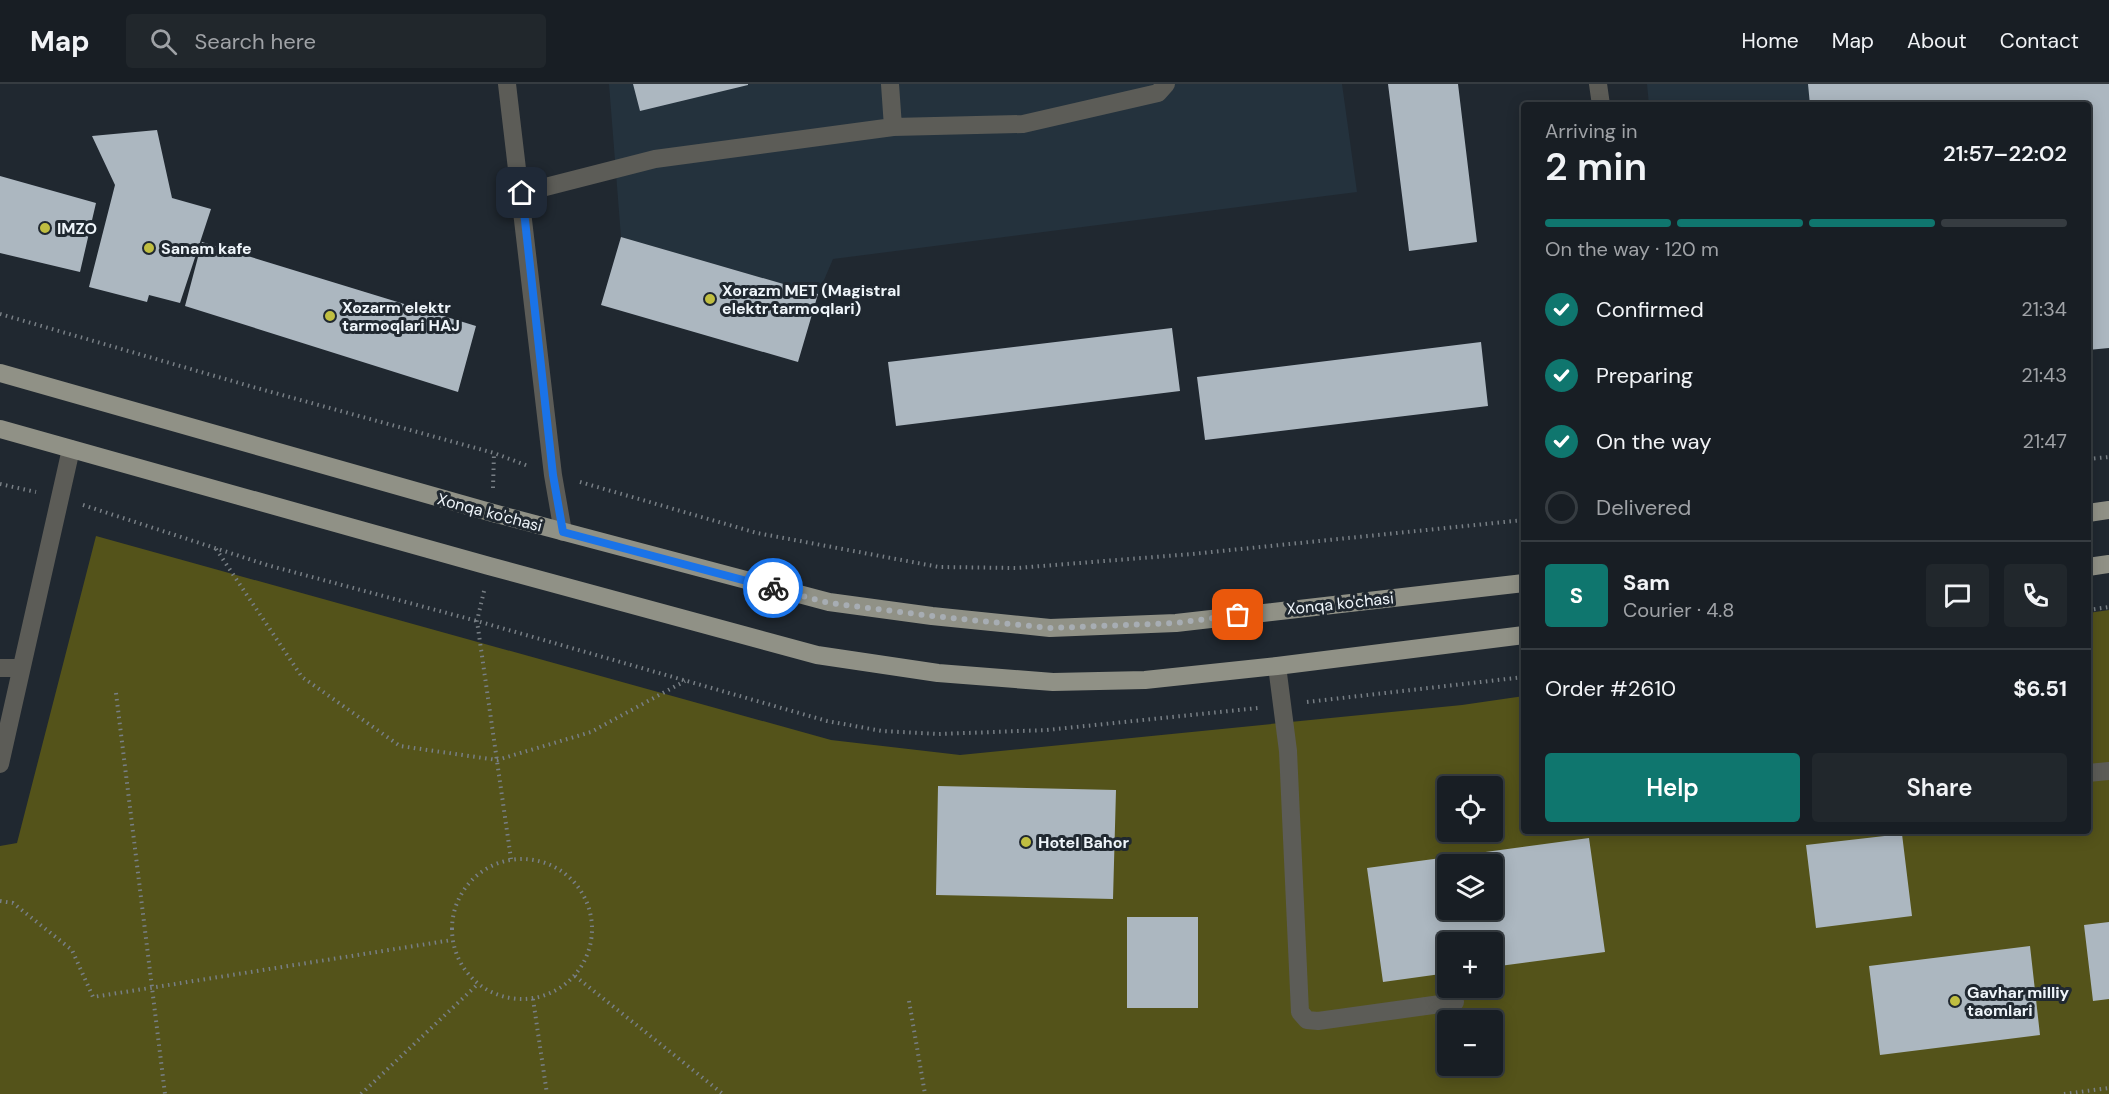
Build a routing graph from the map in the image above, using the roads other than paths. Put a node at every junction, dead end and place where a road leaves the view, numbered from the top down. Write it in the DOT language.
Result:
graph roads {
  1 [pos="507,84"];
  2 [pos="890,84"];
  3 [pos="1166,84"];
  4 [pos="1598,84"];
  5 [pos="1601,102"];
  6 [pos="893,127"];
  7 [pos="522,193"];
  8 [pos="0,373"];
  9 [pos="0,429"];
  10 [pos="71,449"];
  11 [pos="2109,510"];
  12 [pos="2091,513"];
  13 [pos="563,532"];
  14 [pos="2109,564"];
  15 [pos="2091,567"];
  16 [pos="1521,583"];
  17 [pos="1521,635"];
  18 [pos="1277,666"];
  19 [pos="0,668"];
  20 [pos="21,668"];
  21 [pos="0,764"];
  22 [pos="2109,771"];
  23 [pos="2091,773"];
  24 [pos="1455,1002"];
  1 -- 7 [label="street"];
  2 -- 6 [label="street"];
  3 -- 6 [label="street"];
  4 -- 5 [label="street"];
  6 -- 7 [label="street"];
  7 -- 13 [label="street"];
  8 -- 13 [label="main road, Xonqa ko'chasi"];
  9 -- 10 [label="main road"];
  10 -- 18 [label="main road"];
  10 -- 20 [label="street"];
  11 -- 12 [label="main road"];
  13 -- 16 [label="main road, Xonqa ko'chasi"];
  14 -- 15 [label="main road"];
  17 -- 18 [label="main road"];
  18 -- 24 [label="street"];
  19 -- 20 [label="street"];
  20 -- 21 [label="street"];
  22 -- 23 [label="street"];
}
